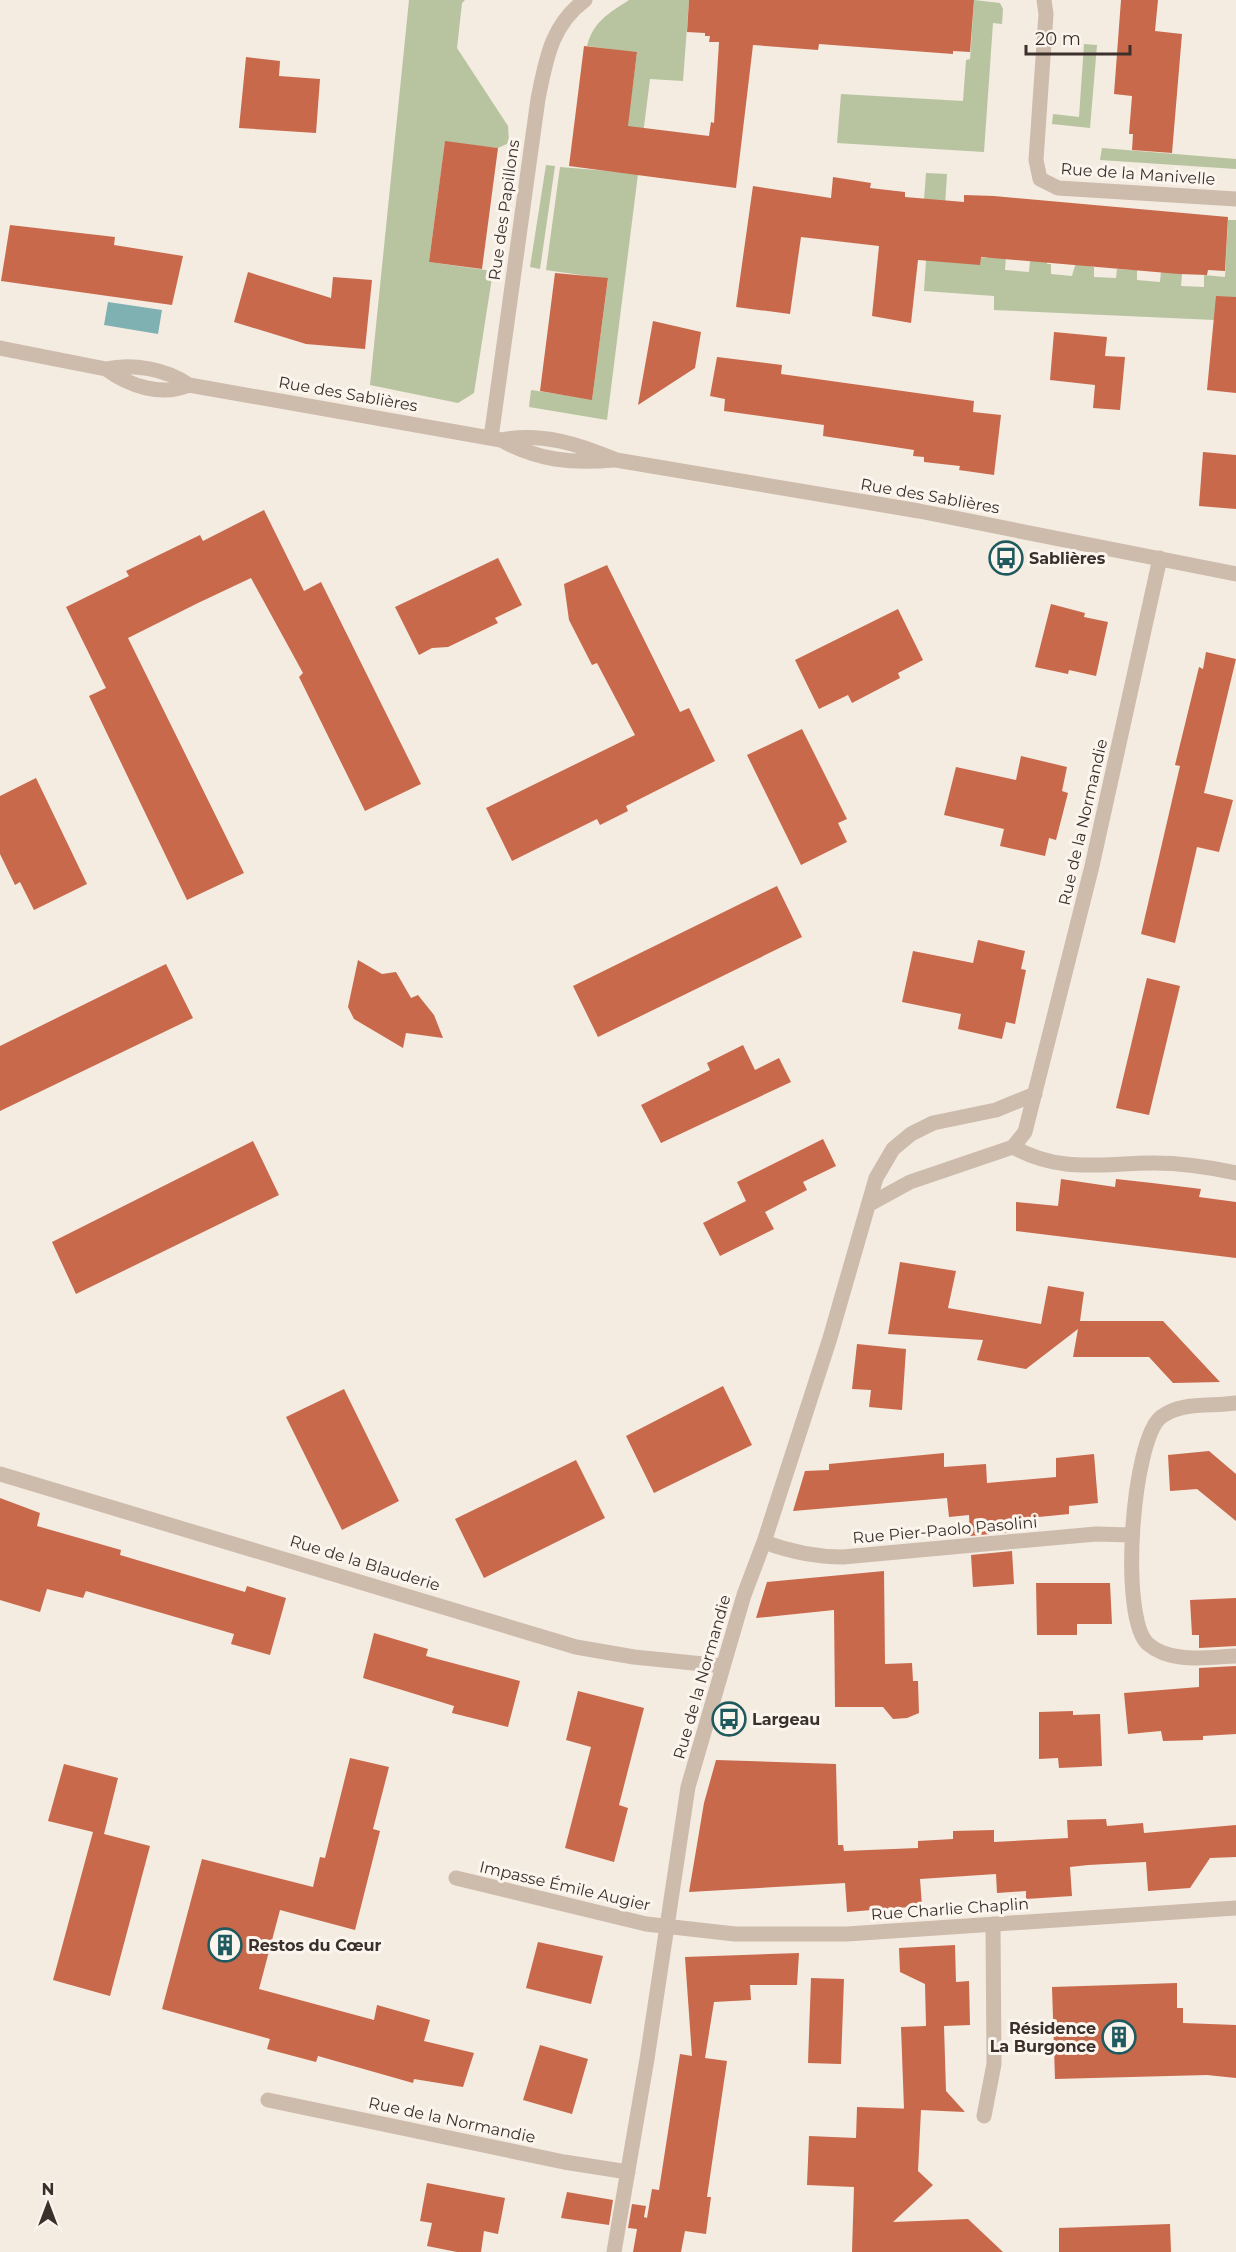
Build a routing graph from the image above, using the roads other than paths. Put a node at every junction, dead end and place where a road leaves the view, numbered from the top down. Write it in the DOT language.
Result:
graph roads {
  1 [pos="585,0"];
  2 [pos="1044,0"];
  3 [pos="1236,199"];
  4 [pos="0,348"];
  5 [pos="496,439"];
  6 [pos="1160,558"];
  7 [pos="1236,574"];
  8 [pos="1035,1094"];
  9 [pos="1013,1147"];
  10 [pos="1236,1173"];
  11 [pos="868,1205"];
  12 [pos="1236,1402"];
  13 [pos="0,1474"];
  14 [pos="1131,1535"];
  15 [pos="764,1542"];
  16 [pos="1236,1656"];
  17 [pos="723,1666"];
  18 [pos="456,1878"];
  19 [pos="1236,1908"];
  20 [pos="993,1924"];
  21 [pos="666,1927"];
  22 [pos="268,2100"];
  23 [pos="984,2116"];
  24 [pos="628,2172"];
  25 [pos="614,2252"];
  1 -- 5 [label="street, Rue des Papillons"];
  2 -- 3 [label="street, Rue de la Manivelle"];
  4 -- 5 [label="street, Rue des Sablières"];
  5 -- 6 [label="street, Rue des Sablières"];
  6 -- 7 [label="street, Rue des Sablières"];
  6 -- 8 [label="street, Rue de la Normandie"];
  8 -- 9 [label="street, Rue de la Normandie"];
  8 -- 11 [label="street, Rue de la Normandie"];
  9 -- 10 [label="street"];
  9 -- 11 [label="street"];
  11 -- 15 [label="street, Rue de la Normandie"];
  12 -- 14 [label="street"];
  13 -- 17 [label="street, Rue de la Blauderie"];
  14 -- 15 [label="street, Rue Pier-Paolo Pasolini"];
  14 -- 16 [label="street"];
  15 -- 17 [label="street, Rue de la Normandie"];
  17 -- 21 [label="street, Rue de la Normandie"];
  18 -- 21 [label="street, Impasse Émile Augier"];
  19 -- 20 [label="street, Rue Charlie Chaplin"];
  20 -- 21 [label="street, Rue Charlie Chaplin"];
  20 -- 23 [label="street"];
  21 -- 24 [label="street, Rue de la Normandie"];
  22 -- 24 [label="street, Rue de la Normandie"];
  24 -- 25 [label="street, Rue de la Normandie"];
}
